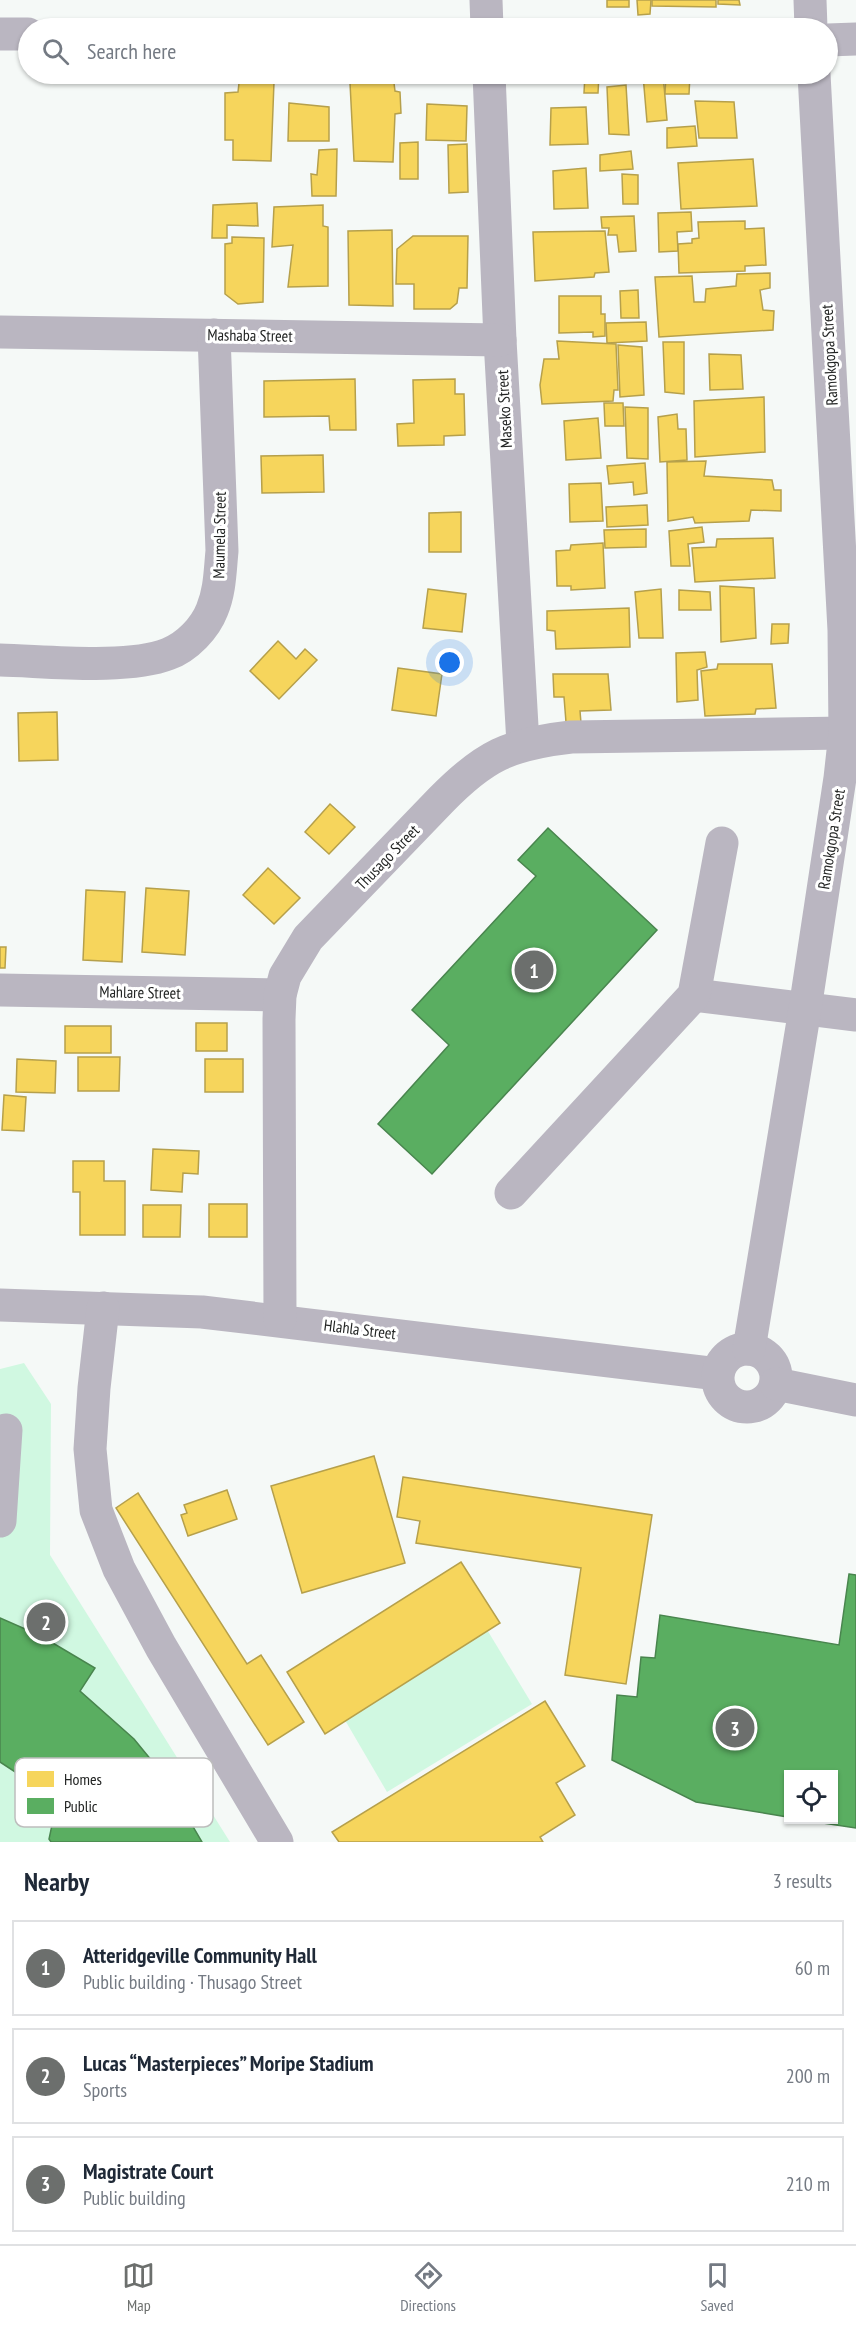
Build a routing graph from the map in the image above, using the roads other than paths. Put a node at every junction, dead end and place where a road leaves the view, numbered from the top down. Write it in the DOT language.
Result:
graph roads {
  1 [pos="486,0"];
  2 [pos="810,0"];
  3 [pos="487,18"];
  4 [pos="811,18"];
  5 [pos="0,34"];
  6 [pos="18,34"];
  7 [pos="856,39"];
  8 [pos="838,40"];
  9 [pos="489,84"];
  10 [pos="815,84"];
  11 [pos="0,332"];
  12 [pos="214,335"];
  13 [pos="500,340"];
  14 [pos="0,660"];
  15 [pos="844,734"];
  16 [pos="523,744"];
  17 [pos="722,843"];
  18 [pos="0,990"];
  19 [pos="280,995"];
  20 [pos="694,995"];
  21 [pos="806,1009"];
  22 [pos="856,1015"];
  23 [pos="511,1193"];
  24 [pos="0,1305"];
  25 [pos="103,1308"];
  26 [pos="280,1319"];
  27 [pos="749,1349"];
  28 [pos="718,1374"];
  29 [pos="776,1384"];
  30 [pos="856,1400"];
  31 [pos="6,1430"];
  32 [pos="0,1521"];
  33 [pos="277,1842"];
  1 -- 3 [label="street"];
  2 -- 4 [label="street"];
  5 -- 6 [label="street"];
  7 -- 8 [label="street"];
  9 -- 13 [label="street, Maseko Street"];
  10 -- 15 [label="street, Ramokgopa Street"];
  11 -- 12 [label="street, Mashaba Street"];
  12 -- 13 [label="street, Mashaba Street"];
  12 -- 14 [label="street, Maumela Street"];
  13 -- 16 [label="street, Maseko Street"];
  15 -- 16 [label="street, Thusago Street"];
  15 -- 21 [label="street, Ramokgopa Street"];
  16 -- 19 [label="street, Thusago Street"];
  17 -- 20 [label="street"];
  18 -- 19 [label="street, Mahlare Street"];
  19 -- 26 [label="street, Thusago Street"];
  20 -- 21 [label="street"];
  20 -- 23 [label="street"];
  21 -- 22 [label="street"];
  21 -- 27 [label="street, Ramokgopa Street"];
  24 -- 25 [label="street, Hlahla Street"];
  25 -- 26 [label="street, Hlahla Street"];
  25 -- 33 [label="street"];
  26 -- 28 [label="street, Hlahla Street"];
  27 -- 28 [label="street"];
  27 -- 29 [label="street"];
  28 -- 29 [label="street"];
  29 -- 30 [label="street"];
  31 -- 32 [label="street"];
}
